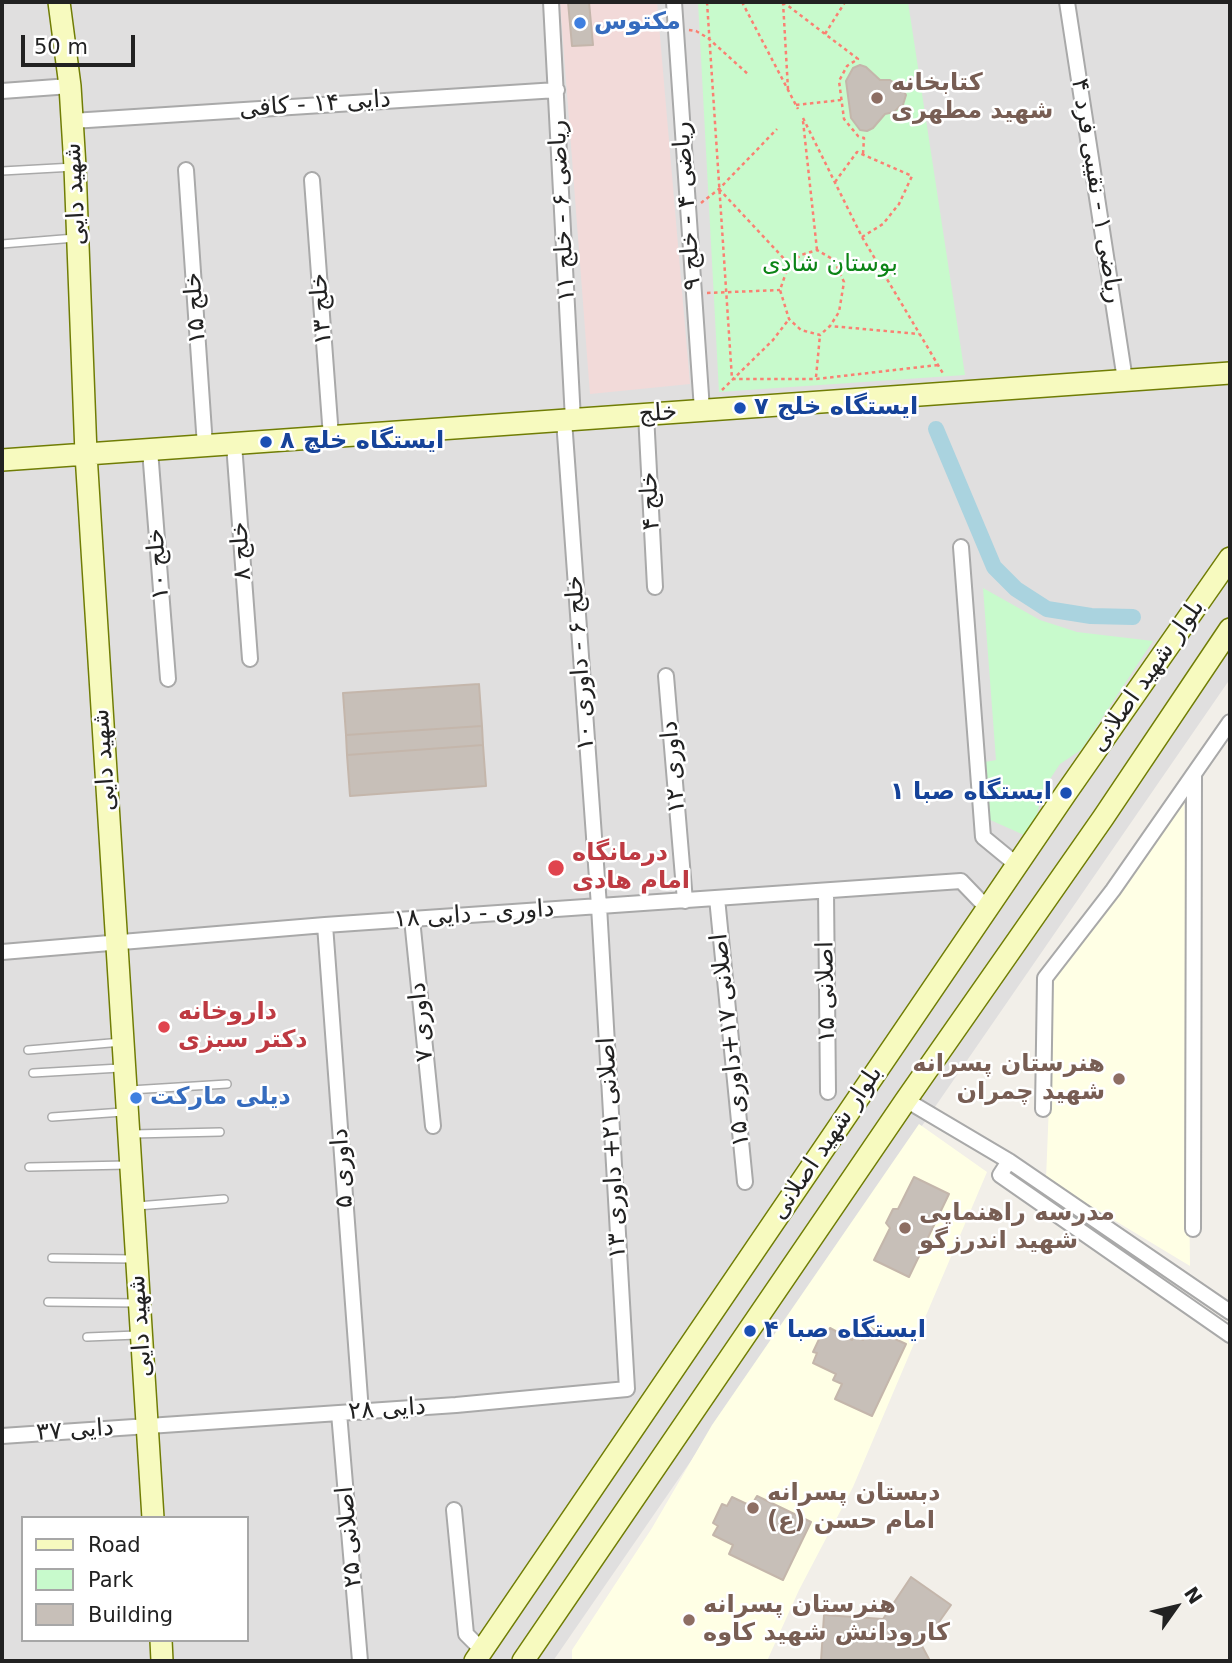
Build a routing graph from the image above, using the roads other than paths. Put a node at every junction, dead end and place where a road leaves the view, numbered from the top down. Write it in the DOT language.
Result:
graph roads {
  1 [pos="59,2"];
  2 [pos="551,2"];
  3 [pos="674,2"];
  4 [pos="1067,2"];
  5 [pos="70,86"];
  6 [pos="557,90"];
  7 [pos="2,91"];
  8 [pos="72,121"];
  9 [pos="75,167"];
  10 [pos="186,170"];
  11 [pos="2,171"];
  12 [pos="312,180"];
  13 [pos="79,237"];
  14 [pos="2,244"];
  15 [pos="1230,373"];
  16 [pos="1125,380"];
  17 [pos="702,410"];
  18 [pos="646,415"];
  19 [pos="568,420"];
  20 [pos="331,437"];
  21 [pos="234,444"];
  22 [pos="205,446"];
  23 [pos="150,450"];
  24 [pos="86,454"];
  25 [pos="2,460"];
  26 [pos="961,548"];
  27 [pos="1230,558"];
  28 [pos="655,587"];
  29 [pos="1230,629"];
  30 [pos="250,659"];
  31 [pos="666,676"];
  32 [pos="168,679"];
  33 [pos="1230,722"];
  34 [pos="1194,776"];
  35 [pos="1017,865"];
  36 [pos="826,891"];
  37 [pos="717,898"];
  38 [pos="685,901"];
  39 [pos="598,906"];
  40 [pos="988,908"];
  41 [pos="412,919"];
  42 [pos="325,925"];
  43 [pos="117,944"];
  44 [pos="2,952"];
  45 [pos="123,1042"];
  46 [pos="28,1050"];
  47 [pos="125,1068"];
  48 [pos="33,1073"];
  49 [pos="227,1084"];
  50 [pos="828,1093"];
  51 [pos="906,1100"];
  52 [pos="127,1101"];
  53 [pos="1043,1109"];
  54 [pos="52,1117"];
  55 [pos="433,1126"];
  56 [pos="220,1132"];
  57 [pos="129,1134"];
  58 [pos="1009,1161"];
  59 [pos="131,1165"];
  60 [pos="29,1167"];
  61 [pos="745,1182"];
  62 [pos="224,1199"];
  63 [pos="133,1206"];
  64 [pos="1193,1229"];
  65 [pos="52,1258"];
  66 [pos="137,1259"];
  67 [pos="48,1302"];
  68 [pos="140,1303"];
  69 [pos="1230,1312"];
  70 [pos="142,1335"];
  71 [pos="1230,1335"];
  72 [pos="87,1337"];
  73 [pos="626,1389"];
  74 [pos="361,1412"];
  75 [pos="339,1413"];
  76 [pos="148,1426"];
  77 [pos="2,1436"];
  78 [pos="454,1510"];
  79 [pos="153,1516"];
  80 [pos="161,1642"];
  81 [pos="486,1658"];
  82 [pos="162,1661"];
  83 [pos="360,1661"];
  84 [pos="523,1661"];
  1 -- 5 [label="street, شهید دایی"];
  2 -- 6 [label="street, ریاضی ۶ - خلج ۱۱"];
  3 -- 17 [label="street, ریاضی ۴ - خلج ۹"];
  4 -- 16 [label="street, ریاضی ۱ - نقیبی فرد ۴"];
  5 -- 7 [label="street"];
  5 -- 8 [label="street, شهید دایی"];
  6 -- 8 [label="street, دایی ۱۴ - کافی"];
  6 -- 19 [label="street, ریاضی ۶ - خلج ۱۱"];
  8 -- 9 [label="street, شهید دایی"];
  9 -- 11 [label="lane"];
  9 -- 13 [label="street, شهید دایی"];
  10 -- 22 [label="street, خلج ۱۵"];
  12 -- 20 [label="street, خلج ۱۳"];
  13 -- 14 [label="lane"];
  13 -- 24 [label="street, شهید دایی"];
  15 -- 16 [label="street, خلج"];
  16 -- 17 [label="street, خلج"];
  17 -- 18 [label="street, خلج"];
  18 -- 19 [label="street, خلج"];
  18 -- 28 [label="street, خلج ۴"];
  19 -- 20 [label="street, خلج"];
  19 -- 39 [label="street, خلج ۶ - داوری ۱۰"];
  20 -- 21 [label="street, خلج"];
  21 -- 22 [label="street, خلج"];
  21 -- 30 [label="street, خلج ۸"];
  22 -- 23 [label="street, خلج"];
  23 -- 24 [label="street, خلج"];
  23 -- 32 [label="street, خلج ۱۰"];
  24 -- 25 [label="street, خلج"];
  24 -- 43 [label="street, شهید دایی"];
  26 -- 35 [label="street"];
  27 -- 35 [label="street, بلوار شهید اصلانی"];
  29 -- 51 [label="street, بلوار شهید اصلانی"];
  31 -- 38 [label="street, داوری ۱۲"];
  33 -- 34 [label="street"];
  34 -- 53 [label="street"];
  34 -- 64 [label="street"];
  35 -- 40 [label="street, بلوار شهید اصلانی"];
  36 -- 37 [label="street, داوری - دایی ۱۸"];
  36 -- 40 [label="street, داوری - دایی ۱۸"];
  36 -- 50 [label="street, اصلانی ۱۵"];
  37 -- 38 [label="street, داوری - دایی ۱۸"];
  37 -- 61 [label="street, اصلانی ۱۷+داوری ۱۵"];
  38 -- 39 [label="street, داوری - دایی ۱۸"];
  39 -- 41 [label="street, داوری - دایی ۱۸"];
  39 -- 73 [label="street, اصلانی ۲۱+ داوری ۱۳"];
  40 -- 81 [label="street, بلوار شهید اصلانی"];
  41 -- 42 [label="street, داوری - دایی ۱۸"];
  41 -- 55 [label="street, داوری ۷"];
  42 -- 43 [label="street, داوری - دایی ۱۸"];
  42 -- 74 [label="street, داوری ۵"];
  43 -- 44 [label="street, داوری - دایی ۱۸"];
  43 -- 45 [label="street, شهید دایی"];
  45 -- 46 [label="lane"];
  45 -- 47 [label="street, شهید دایی"];
  47 -- 48 [label="lane"];
  47 -- 52 [label="street, شهید دایی"];
  49 -- 52 [label="lane"];
  51 -- 58 [label="street"];
  51 -- 84 [label="street, بلوار شهید اصلانی"];
  52 -- 54 [label="lane"];
  52 -- 57 [label="street, شهید دایی"];
  56 -- 57 [label="lane"];
  57 -- 59 [label="street, شهید دایی"];
  58 -- 69 [label="street"];
  58 -- 71 [label="street"];
  59 -- 60 [label="lane"];
  59 -- 63 [label="street, شهید دایی"];
  62 -- 63 [label="lane"];
  63 -- 66 [label="street, شهید دایی"];
  65 -- 66 [label="lane"];
  66 -- 68 [label="street, شهید دایی"];
  67 -- 68 [label="lane"];
  68 -- 70 [label="street, شهید دایی"];
  70 -- 72 [label="lane"];
  70 -- 76 [label="street, شهید دایی"];
  73 -- 74 [label="street, دایی ۲۸"];
  74 -- 75 [label="street, دایی ۲۸"];
  75 -- 76 [label="street, دایی ۲۸"];
  75 -- 83 [label="street, اصلانی ۲۵"];
  76 -- 77 [label="street, دایی ۳۷"];
  76 -- 79 [label="street, شهید دایی"];
  78 -- 81 [label="street"];
  80 -- 82 [label="street"];
}
